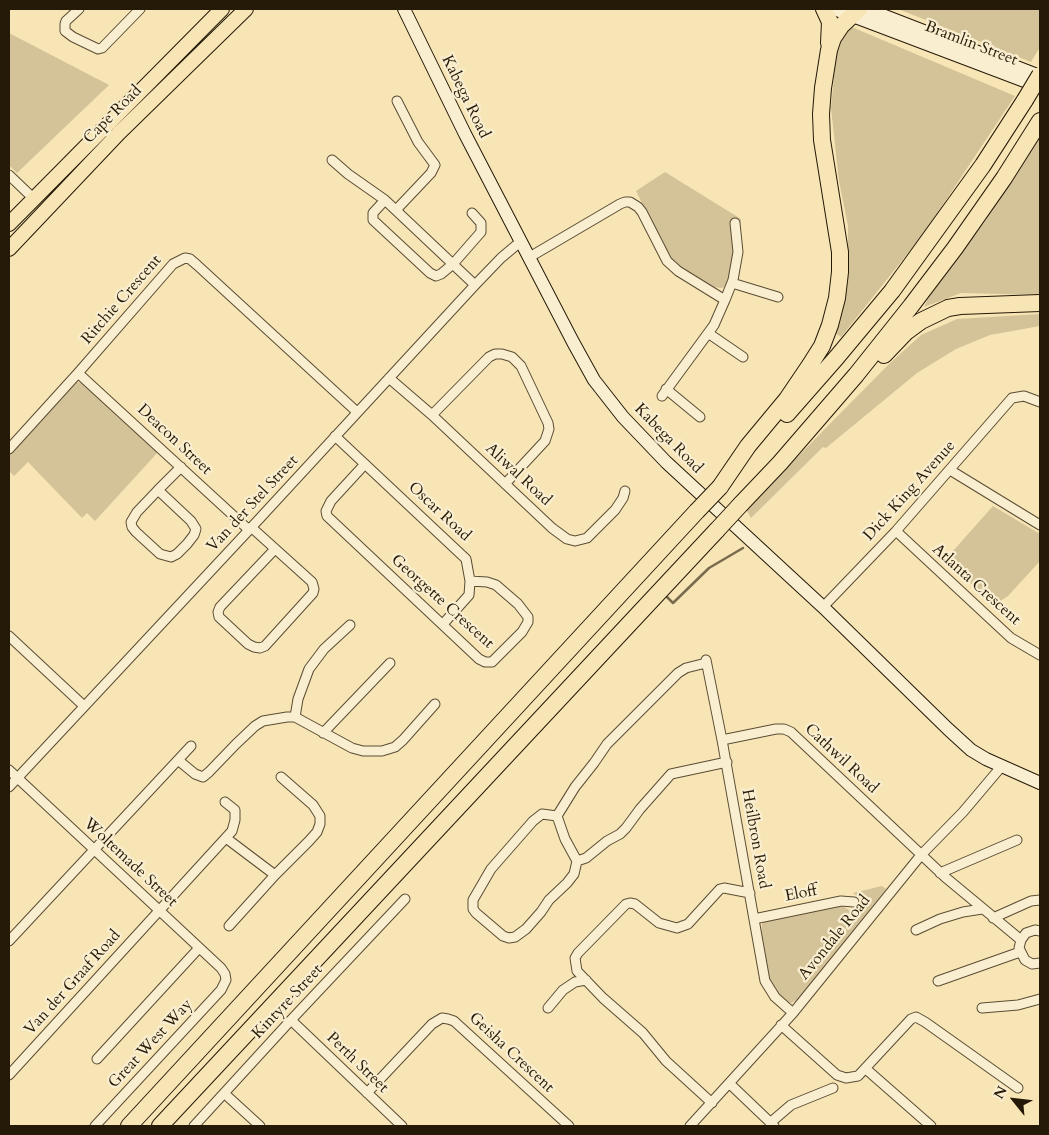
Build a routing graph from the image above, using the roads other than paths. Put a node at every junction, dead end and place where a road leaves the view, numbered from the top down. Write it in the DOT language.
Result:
graph roads {
  1 [pos="79,9"];
  2 [pos="140,9"];
  3 [pos="222,9"];
  4 [pos="246,9"];
  5 [pos="404,9"];
  6 [pos="824,9"];
  7 [pos="834,9"];
  8 [pos="856,11"];
  9 [pos="829,50"];
  10 [pos="1040,75"];
  11 [pos="1040,88"];
  12 [pos="397,101"];
  13 [pos="1040,121"];
  14 [pos="332,160"];
  15 [pos="9,175"];
  16 [pos="33,198"];
  17 [pos="385,200"];
  18 [pos="396,210"];
  19 [pos="472,213"];
  20 [pos="735,223"];
  21 [pos="9,224"];
  22 [pos="520,242"];
  23 [pos="9,249"];
  24 [pos="528,258"];
  25 [pos="453,264"];
  26 [pos="732,283"];
  27 [pos="475,285"];
  28 [pos="778,297"];
  29 [pos="725,300"];
  30 [pos="1040,303"];
  31 [pos="708,333"];
  32 [pos="744,357"];
  33 [pos="78,372"];
  34 [pos="389,378"];
  35 [pos="1040,402"];
  36 [pos="358,412"];
  37 [pos="432,416"];
  38 [pos="700,417"];
  39 [pos="335,436"];
  40 [pos="9,449"];
  41 [pos="780,463"];
  42 [pos="365,464"];
  43 [pos="181,467"];
  44 [pos="950,470"];
  45 [pos="505,484"];
  46 [pos="720,487"];
  47 [pos="158,490"];
  48 [pos="624,491"];
  49 [pos="1040,525"];
  50 [pos="250,528"];
  51 [pos="896,532"];
  52 [pos="275,549"];
  53 [pos="470,581"];
  54 [pos="823,608"];
  55 [pos="443,624"];
  56 [pos="350,625"];
  57 [pos="9,636"];
  58 [pos="1040,655"];
  59 [pos="390,662"];
  60 [pos="435,704"];
  61 [pos="84,706"];
  62 [pos="294,718"];
  63 [pos="323,733"];
  64 [pos="722,740"];
  65 [pos="191,746"];
  66 [pos="178,760"];
  67 [pos="726,762"];
  68 [pos="1002,768"];
  69 [pos="9,770"];
  70 [pos="280,777"];
  71 [pos="17,778"];
  72 [pos="1040,783"];
  73 [pos="9,787"];
  74 [pos="225,802"];
  75 [pos="557,816"];
  76 [pos="226,838"];
  77 [pos="1017,840"];
  78 [pos="93,850"];
  79 [pos="921,855"];
  80 [pos="577,862"];
  81 [pos="940,873"];
  82 [pos="275,875"];
  83 [pos="750,893"];
  84 [pos="971,899"];
  85 [pos="405,900"];
  86 [pos="1040,900"];
  87 [pos="854,902"];
  88 [pos="982,909"];
  89 [pos="159,910"];
  90 [pos="963,912"];
  91 [pos="993,918"];
  92 [pos="754,919"];
  93 [pos="229,926"];
  94 [pos="916,930"];
  95 [pos="1040,931"];
  96 [pos="1020,940"];
  97 [pos="9,941"];
  98 [pos="199,948"];
  99 [pos="1020,952"];
  100 [pos="1040,963"];
  101 [pos="226,980"];
  102 [pos="586,980"];
  103 [pos="938,981"];
  104 [pos="1040,998"];
  105 [pos="548,1008"];
  106 [pos="982,1008"];
  107 [pos="793,1013"];
  108 [pos="291,1020"];
  109 [pos="782,1025"];
  110 [pos="97,1059"];
  111 [pos="866,1069"];
  112 [pos="9,1075"];
  113 [pos="730,1084"];
  114 [pos="833,1088"];
  115 [pos="1018,1088"];
  116 [pos="367,1093"];
  117 [pos="225,1094"];
  118 [pos="712,1103"];
  119 [pos="772,1125"];
  120 [pos="95,1126"];
  121 [pos="129,1126"];
  122 [pos="160,1126"];
  123 [pos="194,1126"];
  124 [pos="260,1126"];
  125 [pos="402,1126"];
  126 [pos="569,1126"];
  127 [pos="690,1126"];
  128 [pos="931,1126"];
  1 -- 2 [label="street"];
  3 -- 16 [label="main road, Cape Road"];
  4 -- 23 [label="main road, Cape Road"];
  5 -- 22 [label="street, Kabega Road"];
  6 -- 9 [label="highway"];
  7 -- 8 [label="street, Bramlin Street"];
  8 -- 9 [label="highway"];
  8 -- 10 [label="street, Bramlin Street"];
  8 -- 11 [label="street, Bramlin Street"];
  9 -- 46 [label="highway"];
  10 -- 46 [label="highway, bridge"];
  12 -- 18 [label="street"];
  13 -- 41 [label="highway"];
  14 -- 17 [label="street"];
  15 -- 16 [label="street"];
  16 -- 21 [label="main road, Cape Road"];
  17 -- 18 [label="street"];
  17 -- 25 [label="street"];
  18 -- 25 [label="street"];
  19 -- 25 [label="street"];
  20 -- 26 [label="street"];
  22 -- 24 [label="street, Kabega Road"];
  22 -- 27 [label="street, Van der Stel Street"];
  24 -- 29 [label="street"];
  24 -- 54 [label="street, Kabega Road"];
  25 -- 27 [label="street"];
  26 -- 28 [label="street"];
  26 -- 29 [label="street"];
  27 -- 34 [label="street, Van der Stel Street"];
  29 -- 31 [label="street"];
  30 -- 41 [label="highway"];
  31 -- 32 [label="street"];
  31 -- 38 [label="street"];
  33 -- 36 [label="street, Ritchie Crescent"];
  33 -- 40 [label="street, Ritchie Crescent"];
  33 -- 43 [label="street, Deacon Street"];
  34 -- 36 [label="street, Van der Stel Street"];
  34 -- 37 [label="street, Aliwal Road"];
  35 -- 44 [label="street, Dick King Avenue"];
  36 -- 39 [label="street, Van der Stel Street"];
  37 -- 45 [label="street, Aliwal Road"];
  37 -- 45 [label="street"];
  39 -- 42 [label="street, Oscar Road"];
  39 -- 50 [label="street, Van der Stel Street"];
  41 -- 122 [label="highway, bridge"];
  42 -- 53 [label="street, Oscar Road"];
  42 -- 55 [label="street, Georgette Crescent"];
  43 -- 47 [label="street"];
  43 -- 50 [label="street, Deacon Street"];
  44 -- 49 [label="street"];
  44 -- 51 [label="street, Dick King Avenue"];
  45 -- 48 [label="street, Aliwal Road"];
  46 -- 121 [label="highway, bridge"];
  47 -- 47 [label="street"];
  50 -- 52 [label="street, Deacon Street"];
  50 -- 61 [label="street, Van der Stel Street"];
  51 -- 54 [label="street, Dick King Avenue"];
  51 -- 58 [label="street, Atlanta Crescent"];
  52 -- 52 [label="street, Deacon Street"];
  53 -- 55 [label="street"];
  53 -- 55 [label="street, Georgette Crescent"];
  54 -- 68 [label="street, Kabega Road"];
  56 -- 62 [label="street"];
  57 -- 61 [label="street"];
  59 -- 63 [label="street"];
  60 -- 63 [label="street"];
  61 -- 71 [label="street, Van der Stel Street"];
  62 -- 63 [label="street"];
  62 -- 66 [label="street"];
  64 -- 67 [label="street, Heilbron Road"];
  64 -- 75 [label="street, Heilbron Road"];
  64 -- 79 [label="street, Cathwil Road"];
  65 -- 66 [label="street"];
  66 -- 78 [label="street"];
  67 -- 80 [label="street"];
  67 -- 83 [label="street, Heilbron Road"];
  68 -- 72 [label="street, Kabega Road"];
  68 -- 79 [label="street, Avondale Road"];
  69 -- 71 [label="street, Woltemade Street"];
  70 -- 82 [label="street"];
  71 -- 73 [label="street, Van der Stel Street"];
  71 -- 78 [label="street, Woltemade Street"];
  74 -- 76 [label="street"];
  75 -- 80 [label="street"];
  75 -- 80 [label="street"];
  76 -- 82 [label="street"];
  76 -- 89 [label="street, Van der Graaf Road"];
  77 -- 81 [label="street"];
  78 -- 89 [label="street, Woltemade Street"];
  78 -- 97 [label="street"];
  79 -- 81 [label="street, Cathwil Road"];
  79 -- 107 [label="street, Avondale Road"];
  81 -- 84 [label="street, Cathwil Road"];
  82 -- 93 [label="street"];
  83 -- 92 [label="street, Heilbron Road"];
  83 -- 102 [label="street"];
  84 -- 88 [label="street, Cathwil Road"];
  84 -- 90 [label="street"];
  85 -- 108 [label="street, Kintyre Street"];
  86 -- 91 [label="street"];
  87 -- 92 [label="street, Eloff"];
  88 -- 90 [label="street"];
  88 -- 91 [label="street, Cathwil Road"];
  89 -- 98 [label="street, Woltemade Street"];
  89 -- 112 [label="street, Van der Graaf Road"];
  90 -- 94 [label="street"];
  91 -- 96 [label="street, Cathwil Road"];
  92 -- 107 [label="street, Heilbron Road"];
  95 -- 96 [label="street"];
  96 -- 99 [label="street"];
  98 -- 101 [label="street, Woltemade Street"];
  98 -- 110 [label="street"];
  99 -- 100 [label="street"];
  99 -- 103 [label="street"];
  101 -- 120 [label="street, Great West Way"];
  102 -- 105 [label="street"];
  102 -- 118 [label="street"];
  104 -- 106 [label="street"];
  107 -- 109 [label="street, Avondale Road"];
  108 -- 116 [label="street, Perth Street"];
  108 -- 117 [label="street, Kintyre Street"];
  109 -- 111 [label="street"];
  109 -- 113 [label="street, Avondale Road"];
  111 -- 115 [label="street"];
  111 -- 128 [label="street"];
  113 -- 118 [label="street, Avondale Road"];
  113 -- 119 [label="street"];
  114 -- 119 [label="street"];
  116 -- 125 [label="street, Perth Street"];
  116 -- 126 [label="street, Geisha Crescent"];
  117 -- 123 [label="street, Kintyre Street"];
  117 -- 124 [label="street"];
  118 -- 127 [label="street, Avondale Road"];
}
